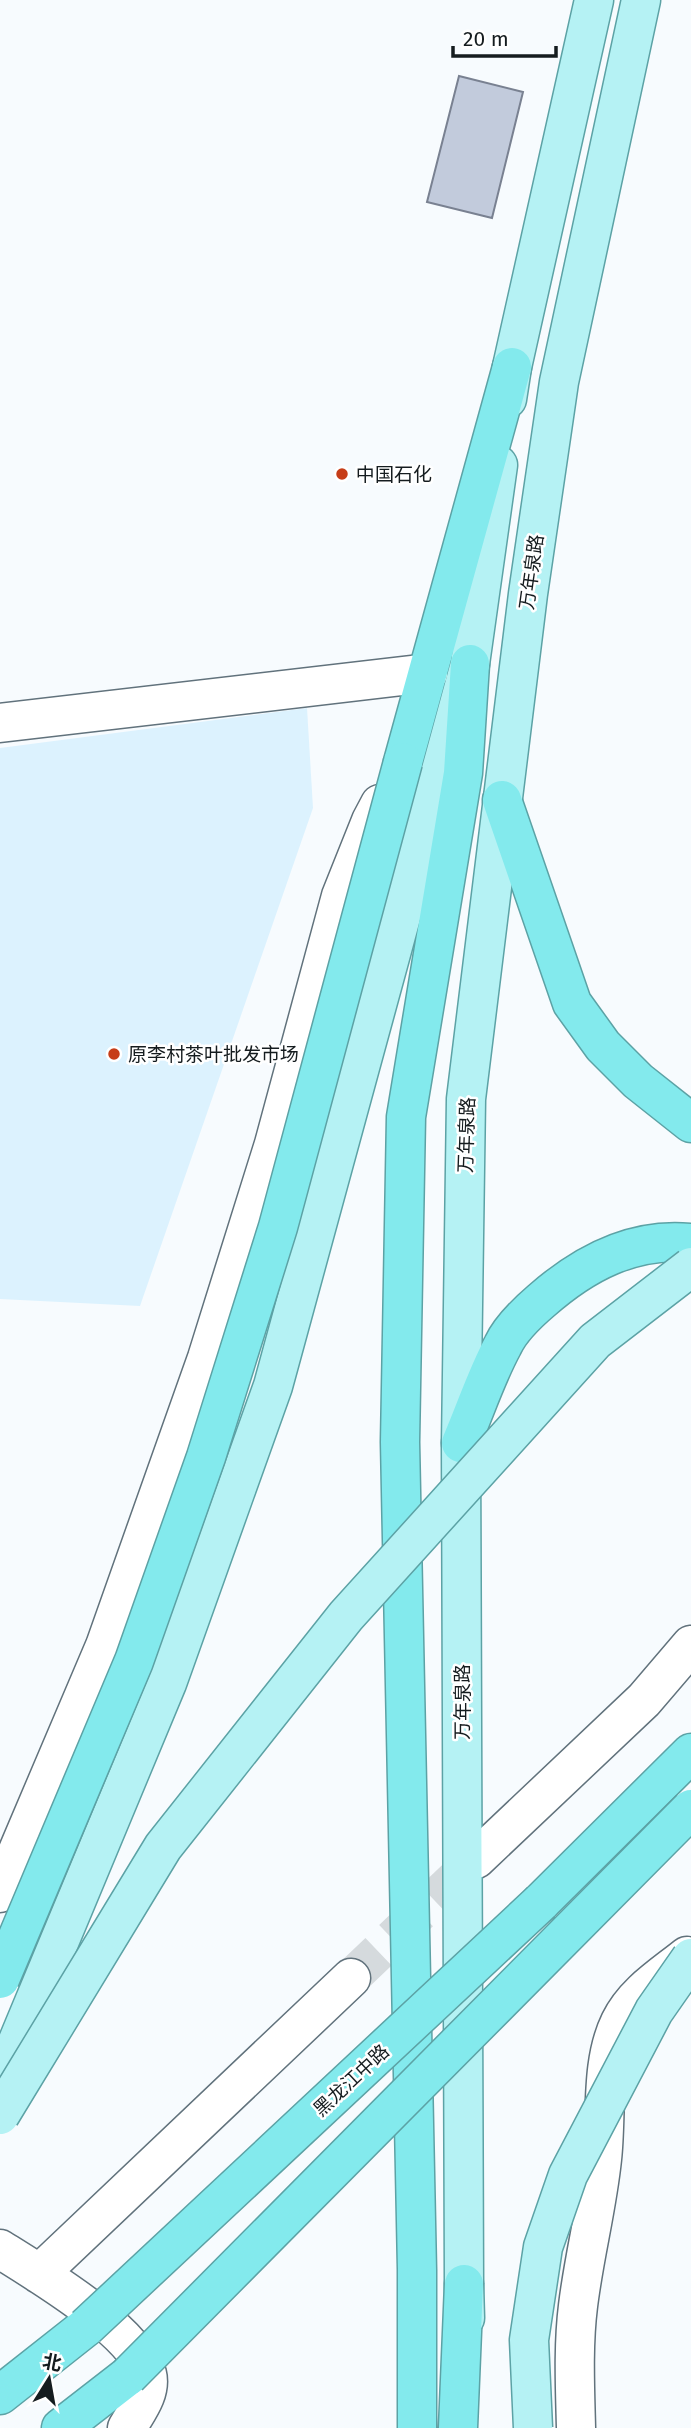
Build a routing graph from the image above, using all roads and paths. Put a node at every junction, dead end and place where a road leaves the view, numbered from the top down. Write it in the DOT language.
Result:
graph roads {
  1 [pos="594,0"];
  2 [pos="641,0"];
  3 [pos="512,367"];
  4 [pos="470,664"];
  5 [pos="428,673"];
  6 [pos="0,723"];
  7 [pos="403,762"];
  8 [pos="502,800"];
  9 [pos="691,1123"];
  10 [pos="691,1243"];
  11 [pos="691,1267"];
  12 [pos="461,1443"];
  13 [pos="691,1645"];
  14 [pos="691,1753"];
  15 [pos="691,1809"];
  16 [pos="476,1859"];
  17 [pos="0,1893"];
  18 [pos="691,1956"];
  19 [pos="351,1978"];
  20 [pos="0,1979"];
  21 [pos="0,2084"];
  22 [pos="0,2115"];
  23 [pos="0,2249"];
  24 [pos="39,2274"];
  25 [pos="464,2284"];
  26 [pos="128,2376"];
  27 [pos="0,2395"];
  28 [pos="61,2428"];
  29 [pos="89,2428"];
  30 [pos="127,2428"];
  31 [pos="417,2428"];
  32 [pos="458,2428"];
  33 [pos="472,2428"];
  34 [pos="533,2428"];
  35 [pos="576,2428"];
  1 -- 3 [label="main road"];
  2 -- 8 [label="main road, 万年泉路"];
  3 -- 4 [label="main road"];
  3 -- 5 [label="highway"];
  4 -- 21 [label="main road"];
  4 -- 31 [label="highway"];
  5 -- 6 [label="street"];
  5 -- 7 [label="highway"];
  7 -- 17 [label="street"];
  7 -- 20 [label="highway, bridge"];
  8 -- 9 [label="highway"];
  8 -- 12 [label="main road, 万年泉路"];
  10 -- 12 [label="highway"];
  11 -- 22 [label="main road, bridge"];
  12 -- 25 [label="main road, 万年泉路"];
  13 -- 16 [label="street"];
  14 -- 27 [label="highway, 黑龙江中路, bridge"];
  15 -- 26 [label="highway, bridge"];
  18 -- 34 [label="main road, bridge"];
  18 -- 35 [label="street"];
  19 -- 24 [label="street"];
  23 -- 24 [label="street"];
  24 -- 30 [label="street"];
  25 -- 32 [label="highway"];
  25 -- 33 [label="main road, 万年泉路"];
  26 -- 28 [label="highway"];
  26 -- 29 [label="highway"];
}
